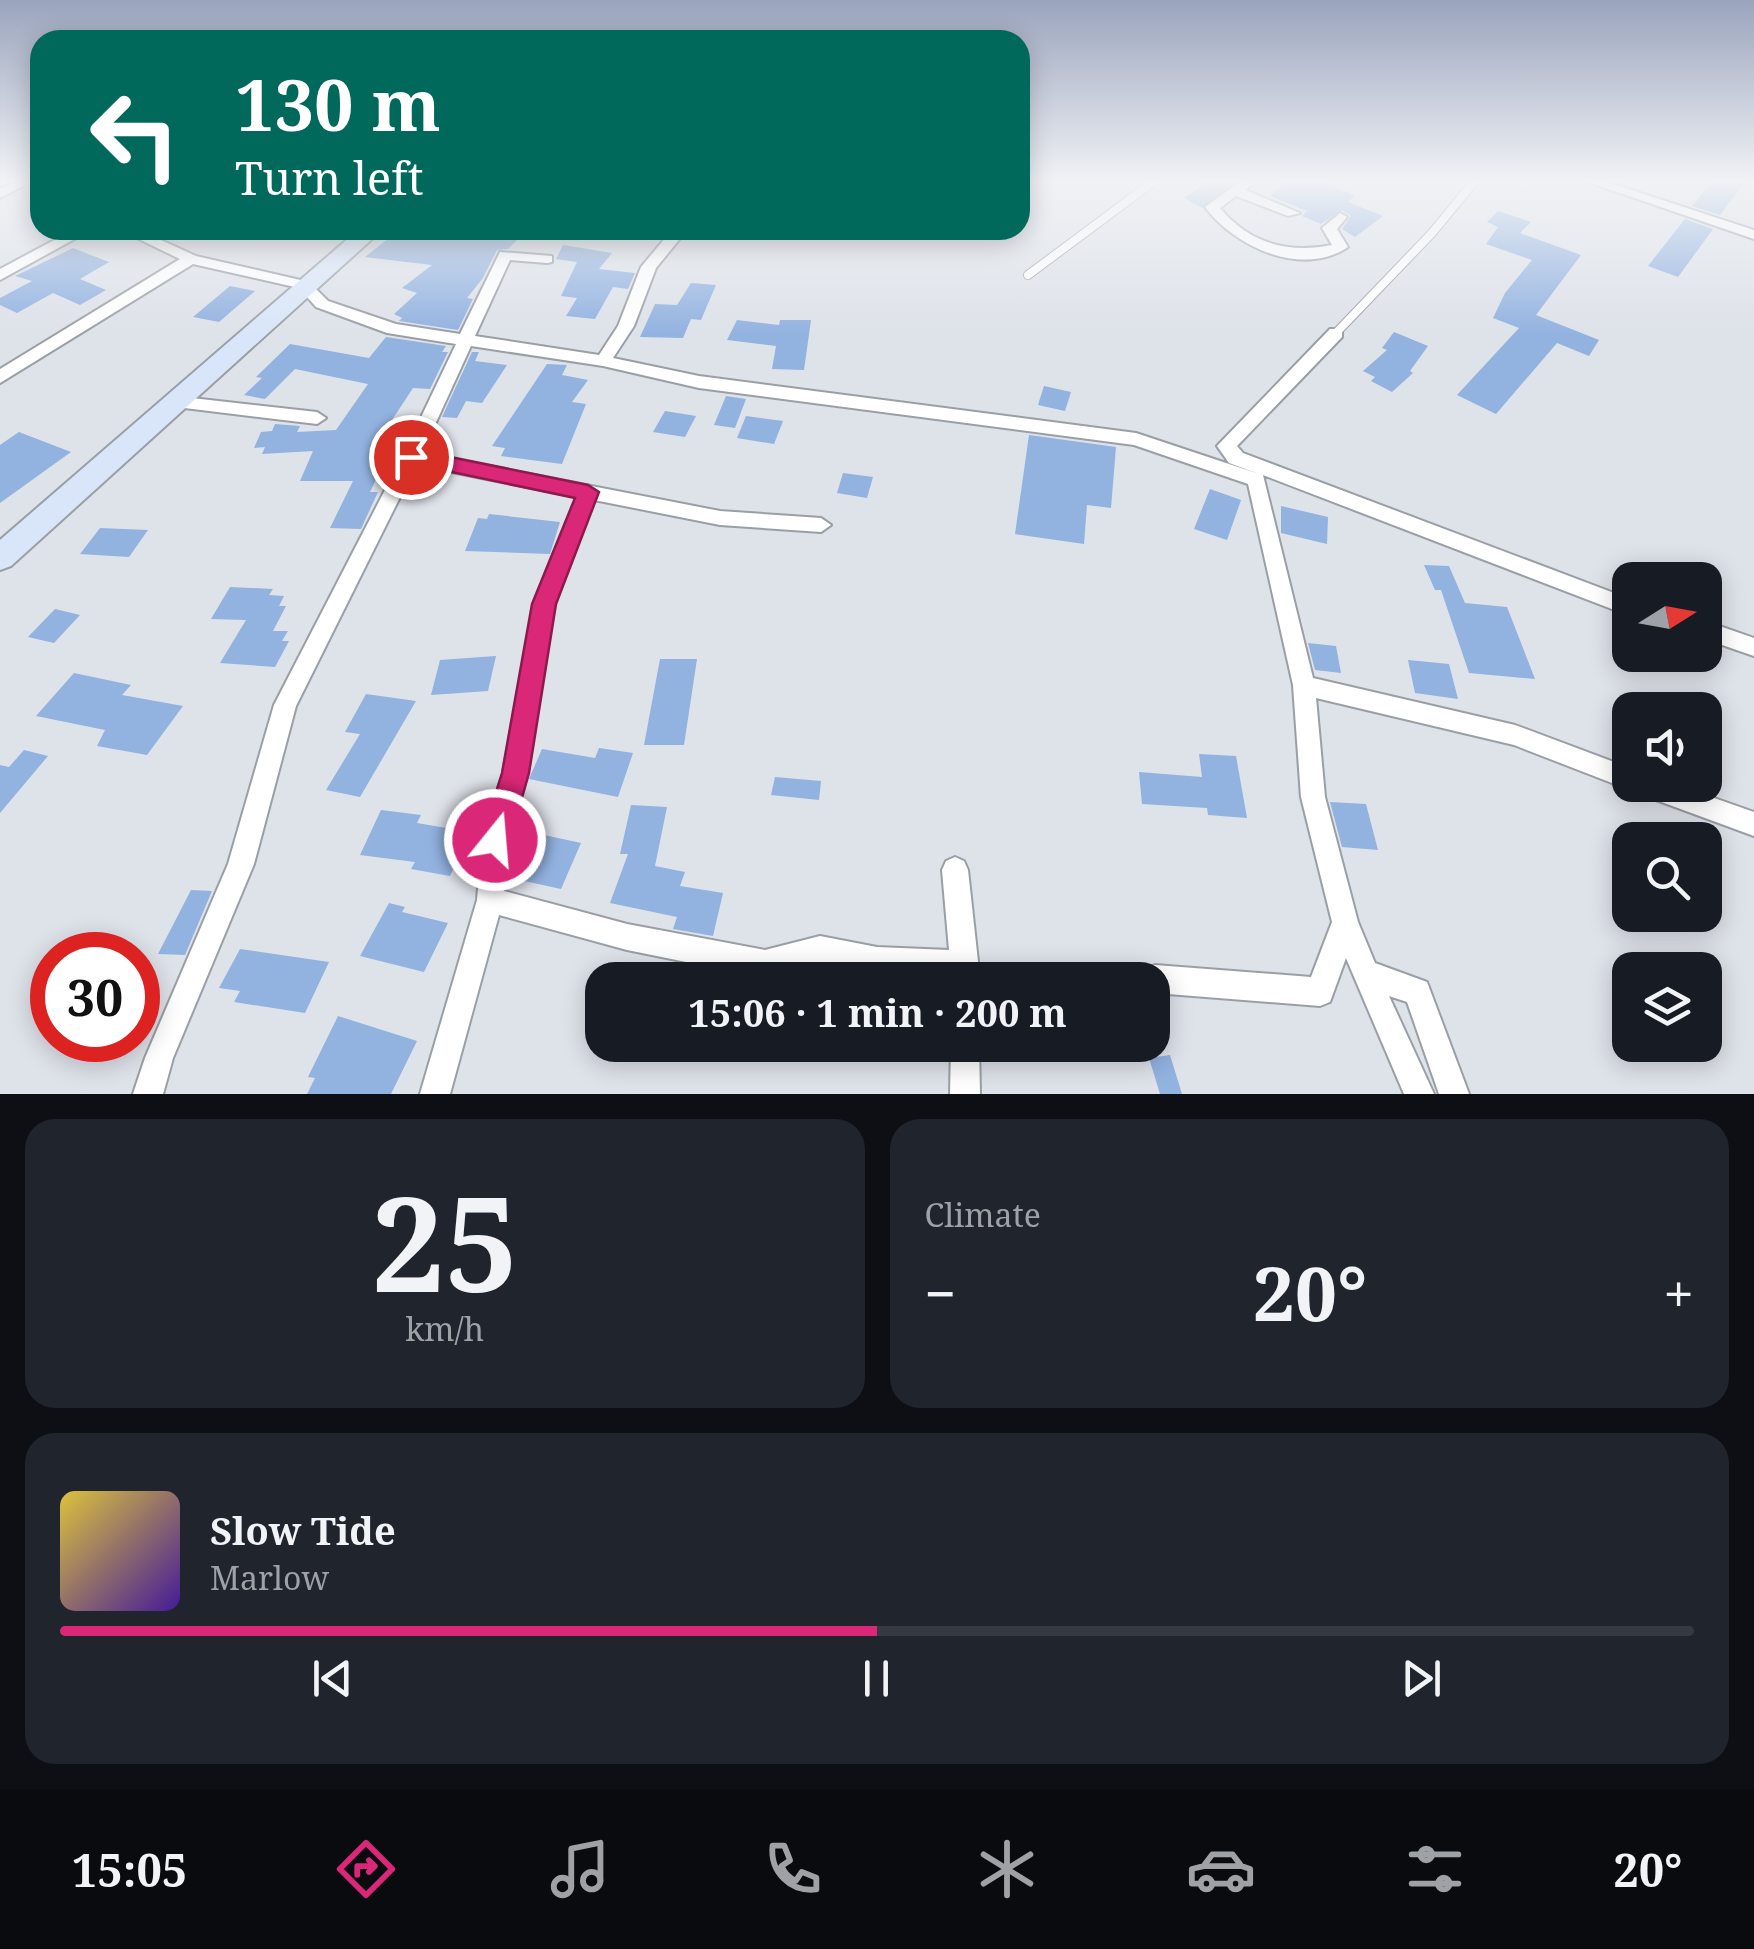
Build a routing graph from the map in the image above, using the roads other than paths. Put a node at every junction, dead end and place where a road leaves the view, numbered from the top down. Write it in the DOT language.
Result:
graph roads {
  1 [pos="1084,233"];
  2 [pos="1240,233"];
  3 [pos="1331,233"];
  4 [pos="1432,233"];
  5 [pos="65,240"];
  6 [pos="150,240"];
  7 [pos="359,240"];
  8 [pos="672,240"];
  9 [pos="191,259"];
  10 [pos="547,259"];
  11 [pos="0,275"];
  12 [pos="1028,275"];
  13 [pos="304,286"];
  14 [pos="1336,333"];
  15 [pos="464,337"];
  16 [pos="603,361"];
  17 [pos="0,377"];
  18 [pos="174,402"];
  19 [pos="317,418"];
  20 [pos="411,457"];
  21 [pos="588,492"];
  22 [pos="821,524"];
  23 [pos="0,558"];
  24 [pos="1612,601"];
  25 [pos="1722,636"];
  26 [pos="1754,647"];
  27 [pos="1304,685"];
  28 [pos="1612,772"];
  29 [pos="1693,802"];
  30 [pos="1754,824"];
  31 [pos="954,870"];
  32 [pos="490,900"];
  33 [pos="1346,922"];
  34 [pos="754,962"];
  35 [pos="773,962"];
  36 [pos="885,962"];
  37 [pos="965,962"];
  38 [pos="1365,973"];
  39 [pos="1170,980"];
  40 [pos="966,1062"];
  41 [pos="148,1094"];
  42 [pos="435,1094"];
  43 [pos="965,1094"];
  44 [pos="1419,1094"];
  45 [pos="1454,1094"];
  1 -- 12 [label="lane"];
  2 -- 3 [label="street"];
  4 -- 14 [label="lane"];
  5 -- 11 [label="street"];
  6 -- 9 [label="street"];
  7 -- 13 [label="street"];
  8 -- 16 [label="street"];
  9 -- 13 [label="street"];
  9 -- 17 [label="street"];
  10 -- 15 [label="street"];
  13 -- 15 [label="street"];
  13 -- 18 [label="street"];
  14 -- 24 [label="street"];
  15 -- 16 [label="street"];
  15 -- 20 [label="street"];
  16 -- 27 [label="street"];
  18 -- 19 [label="street"];
  18 -- 23 [label="street"];
  20 -- 21 [label="street"];
  20 -- 41 [label="street"];
  21 -- 22 [label="street"];
  21 -- 32 [label="street"];
  25 -- 26 [label="street"];
  27 -- 28 [label="street"];
  27 -- 33 [label="street"];
  29 -- 30 [label="street"];
  31 -- 37 [label="street"];
  32 -- 34 [label="street"];
  32 -- 42 [label="street"];
  33 -- 38 [label="street"];
  33 -- 39 [label="street"];
  35 -- 36 [label="street"];
  38 -- 44 [label="street"];
  38 -- 45 [label="street"];
  40 -- 43 [label="street"];
}
